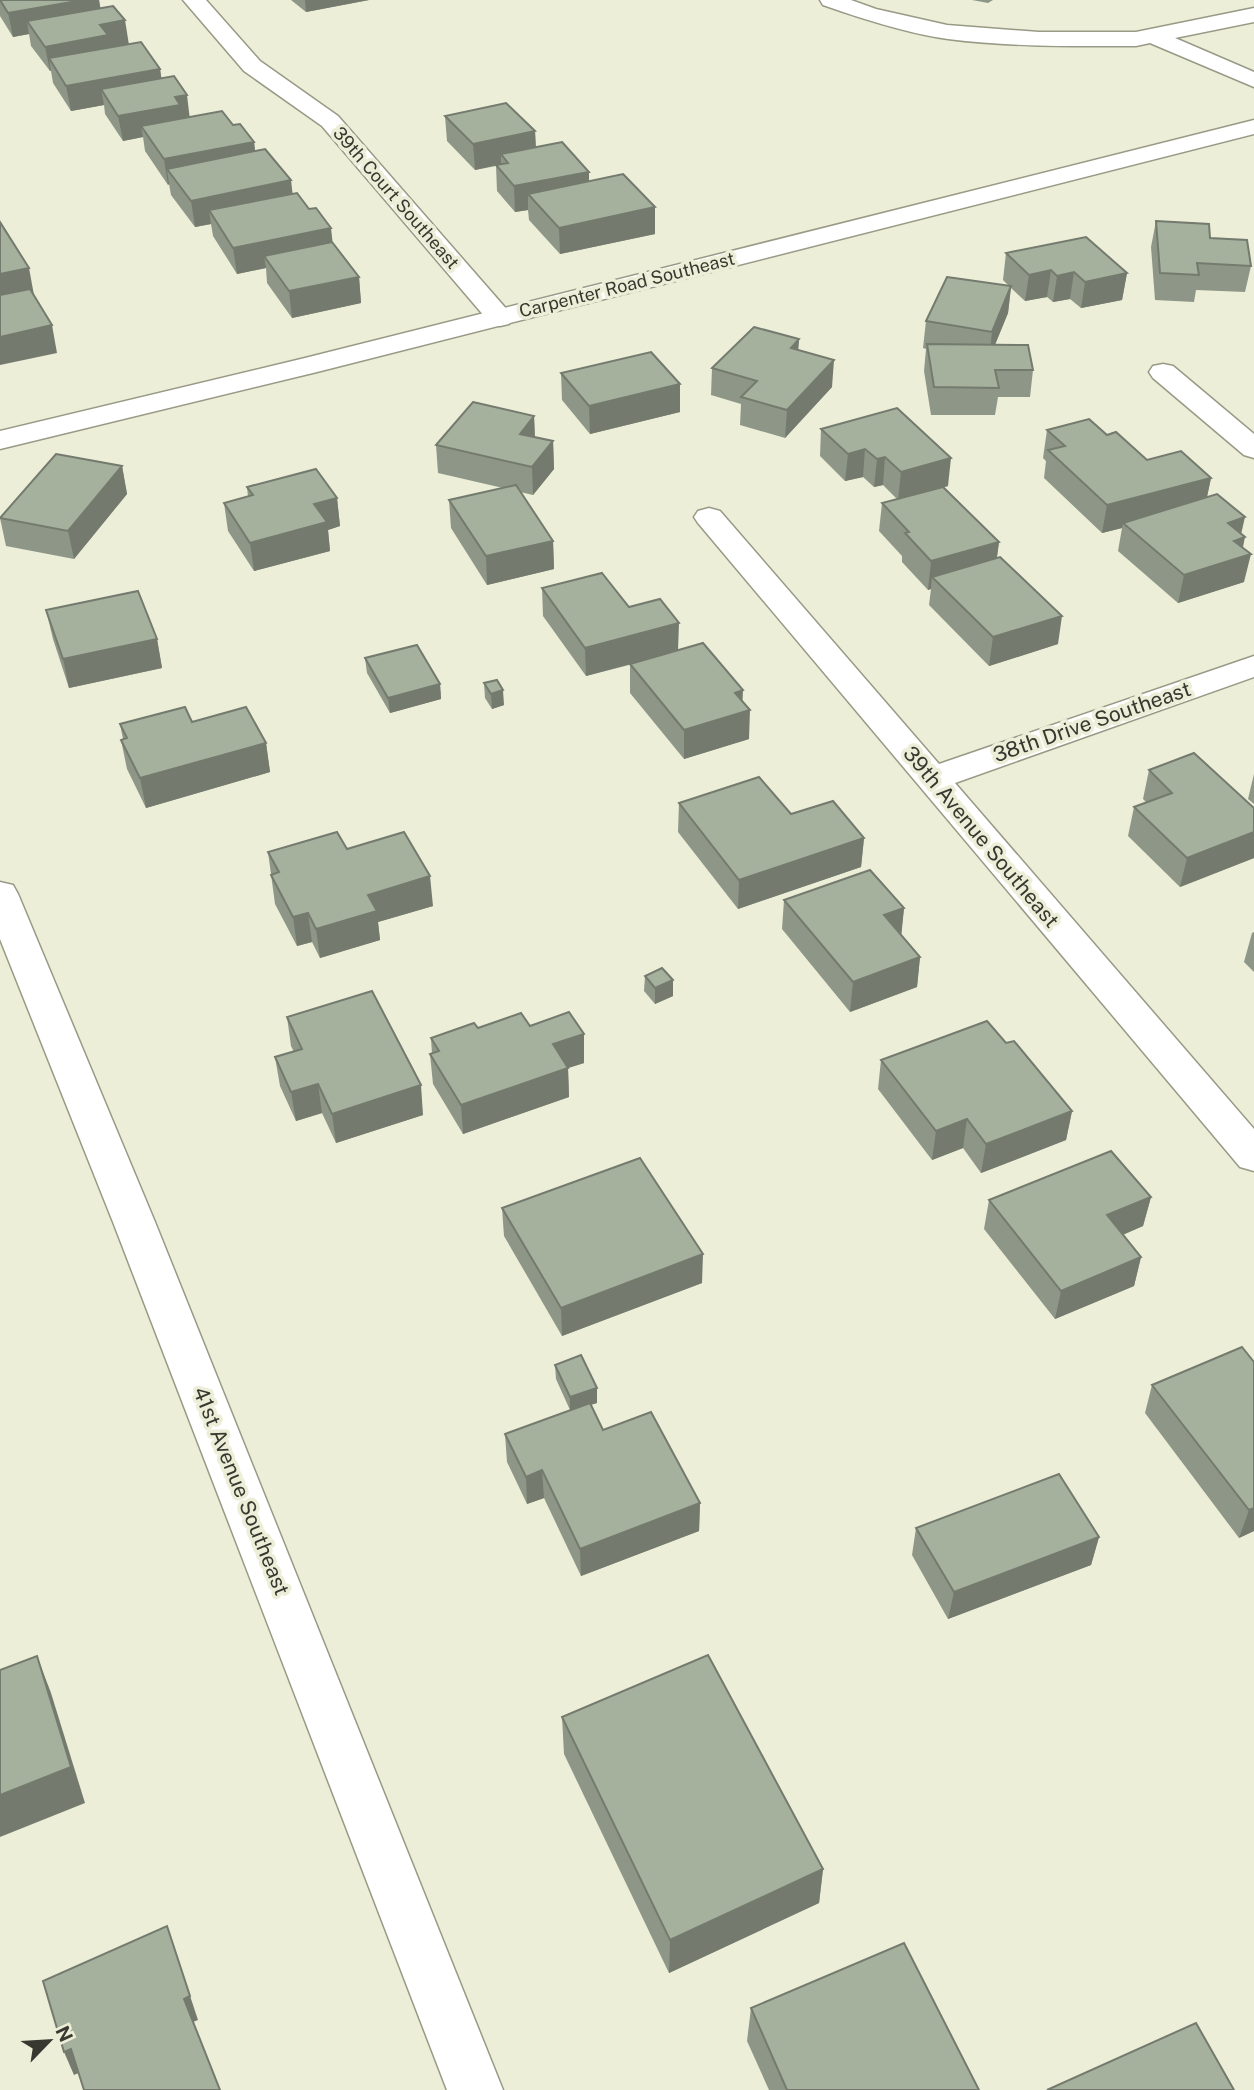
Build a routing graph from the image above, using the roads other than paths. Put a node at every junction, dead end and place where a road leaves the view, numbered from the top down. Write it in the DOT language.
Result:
graph roads {
  1 [pos="194,0"];
  2 [pos="831,0"];
  3 [pos="1254,15"];
  4 [pos="1153,36"];
  5 [pos="1254,80"];
  6 [pos="1254,127"];
  7 [pos="500,318"];
  8 [pos="1163,372"];
  9 [pos="0,440"];
  10 [pos="1254,449"];
  11 [pos="709,517"];
  12 [pos="1254,666"];
  13 [pos="931,779"];
  14 [pos="0,894"];
  15 [pos="1254,1156"];
  16 [pos="475,2090"];
  1 -- 7 [label="street, 39th Court Southeast"];
  2 -- 4 [label="street"];
  3 -- 4 [label="street"];
  4 -- 5 [label="street"];
  6 -- 7 [label="street, Carpenter Road Southeast"];
  7 -- 9 [label="street, Carpenter Road Southeast"];
  8 -- 10 [label="street"];
  11 -- 13 [label="street, 39th Avenue Southeast"];
  12 -- 13 [label="street, 38th Drive Southeast"];
  13 -- 15 [label="street, 39th Avenue Southeast"];
  14 -- 16 [label="street, 41st Avenue Southeast"];
}
